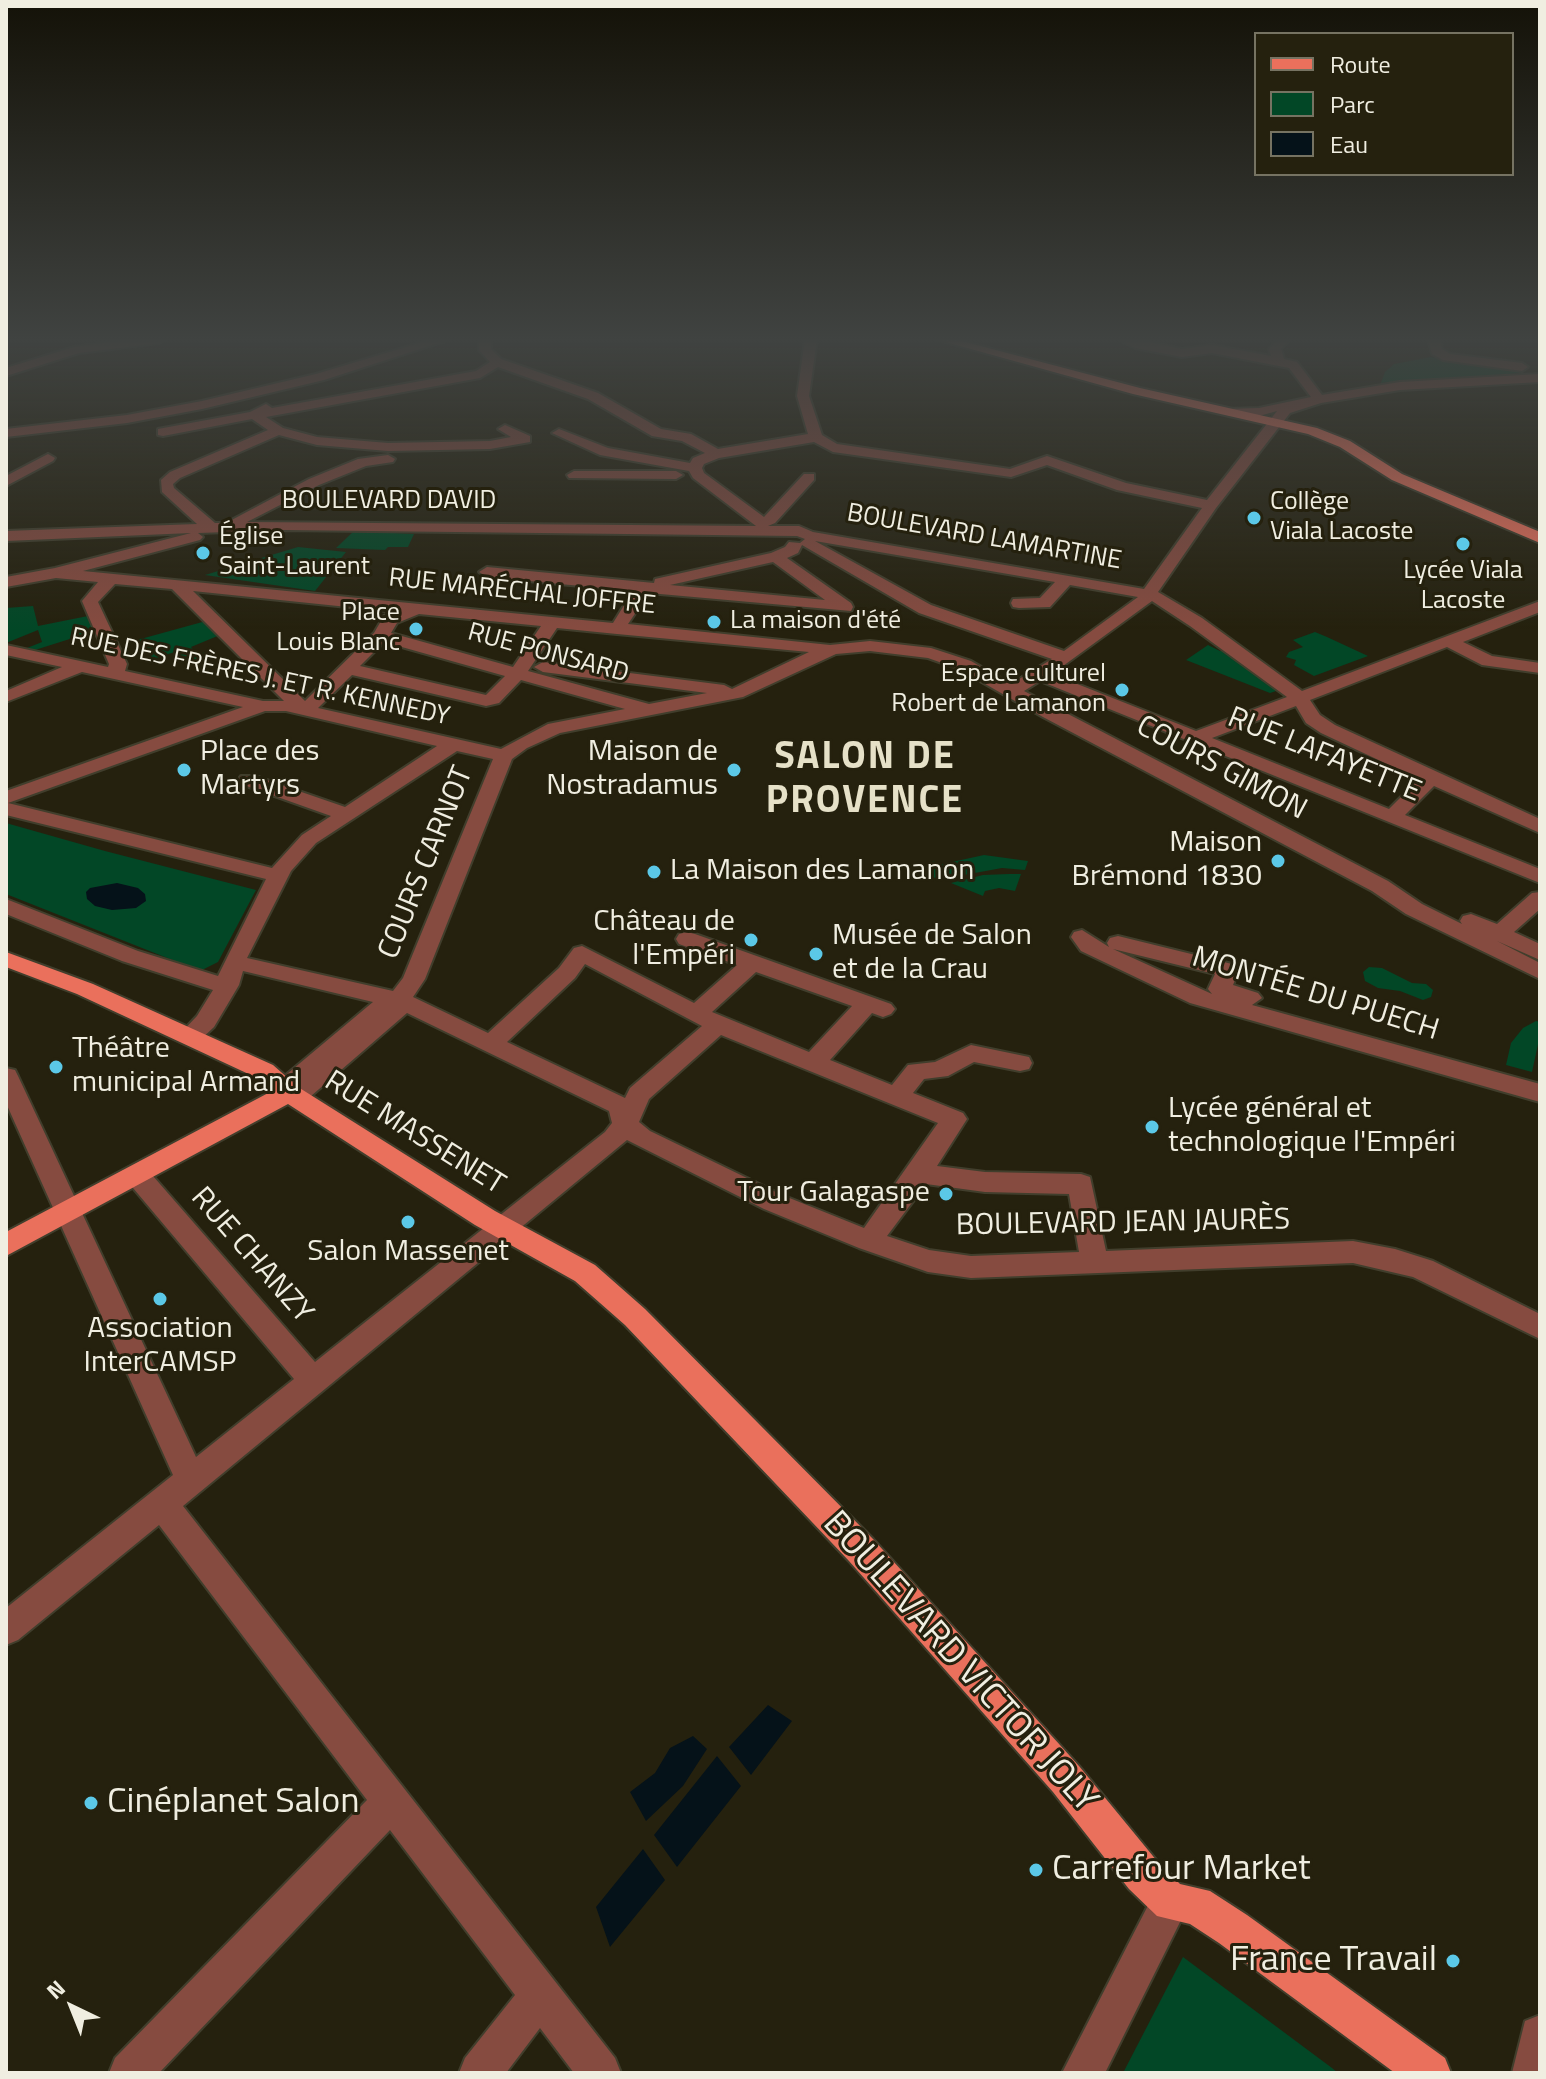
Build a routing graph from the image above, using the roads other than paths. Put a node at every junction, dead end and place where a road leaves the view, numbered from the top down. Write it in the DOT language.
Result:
graph roads {
  1 [pos="266,436"];
  2 [pos="298,436"];
  3 [pos="519,436"];
  4 [pos="566,436"];
  5 [pos="679,436"];
  6 [pos="1262,436"];
  7 [pos="1320,436"];
  8 [pos="816,437"];
  9 [pos="716,454"];
  10 [pos="48,458"];
  11 [pos="388,459"];
  12 [pos="697,472"];
  13 [pos="574,475"];
  14 [pos="809,477"];
  15 [pos="6,482"];
  16 [pos="1211,505"];
  17 [pos="218,526"];
  18 [pos="763,526"];
  19 [pos="6,536"];
  20 [pos="1540,538"];
  21 [pos="799,539"];
  22 [pos="776,557"];
  23 [pos="487,572"];
  24 [pos="56,573"];
  25 [pos="109,580"];
  26 [pos="1065,581"];
  27 [pos="6,582"];
  28 [pos="176,584"];
  29 [pos="644,587"];
  30 [pos="1147,594"];
  31 [pos="1019,603"];
  32 [pos="1540,606"];
  33 [pos="419,608"];
  34 [pos="553,621"];
  35 [pos="839,628"];
  36 [pos="617,629"];
  37 [pos="381,636"];
  38 [pos="1446,640"];
  39 [pos="6,650"];
  40 [pos="1066,658"];
  41 [pos="81,666"];
  42 [pos="1540,668"];
  43 [pos="349,669"];
  44 [pos="522,669"];
  45 [pos="115,673"];
  46 [pos="1040,675"];
  47 [pos="1013,690"];
  48 [pos="737,693"];
  49 [pos="6,697"];
  50 [pos="1299,697"];
  51 [pos="263,706"];
  52 [pos="647,710"];
  53 [pos="305,711"];
  54 [pos="1198,737"];
  55 [pos="451,746"];
  56 [pos="504,756"];
  57 [pos="1432,777"];
  58 [pos="248,780"];
  59 [pos="6,798"];
  60 [pos="6,809"];
  61 [pos="346,814"];
  62 [pos="1393,816"];
  63 [pos="1540,827"];
  64 [pos="279,876"];
  65 [pos="1540,877"];
  66 [pos="1540,898"];
  67 [pos="1402,900"];
  68 [pos="6,906"];
  69 [pos="1499,934"];
  70 [pos="1082,937"];
  71 [pos="687,939"];
  72 [pos="1118,943"];
  73 [pos="1540,953"];
  74 [pos="7,960"];
  75 [pos="234,962"];
  76 [pos="752,963"];
  77 [pos="1540,972"];
  78 [pos="227,985"];
  79 [pos="399,1000"];
  80 [pos="707,1020"];
  81 [pos="190,1036"];
  82 [pos="492,1043"];
  83 [pos="813,1063"];
  84 [pos="1020,1063"];
  85 [pos="6,1076"];
  86 [pos="1513,1088"];
  87 [pos="289,1093"];
  88 [pos="1540,1093"];
  89 [pos="897,1095"];
  90 [pos="625,1125"];
  91 [pos="919,1173"];
  92 [pos="137,1175"];
  93 [pos="69,1211"];
  94 [pos="504,1228"];
  95 [pos="869,1241"];
  96 [pos="6,1245"];
  97 [pos="1094,1261"];
  98 [pos="1540,1327"];
  99 [pos="314,1382"];
  100 [pos="191,1480"];
  101 [pos="162,1504"];
  102 [pos="6,1629"];
  103 [pos="391,1802"];
  104 [pos="1171,1902"];
  105 [pos="539,1996"];
  106 [pos="1540,2036"];
  107 [pos="130,2073"];
  108 [pos="480,2073"];
  109 [pos="600,2073"];
  110 [pos="1083,2073"];
  111 [pos="1430,2073"];
  112 [pos="1533,2073"];
  1 -- 17 [label="street"];
  2 -- 3 [label="street"];
  4 -- 12 [label="street"];
  5 -- 9 [label="street"];
  6 -- 16 [label="street"];
  7 -- 20 [label="main road"];
  8 -- 9 [label="street"];
  8 -- 16 [label="street"];
  9 -- 12 [label="street"];
  10 -- 15 [label="street"];
  11 -- 17 [label="street"];
  12 -- 13 [label="street"];
  12 -- 18 [label="street"];
  14 -- 18 [label="street"];
  16 -- 30 [label="street"];
  17 -- 18 [label="street, BOULEVARD DAVID"];
  17 -- 19 [label="street"];
  17 -- 24 [label="street, BOULEVARD DAVID"];
  18 -- 21 [label="street, BOULEVARD DAVID"];
  21 -- 22 [label="street"];
  21 -- 26 [label="street, BOULEVARD LAMARTINE"];
  21 -- 40 [label="street"];
  22 -- 29 [label="street"];
  22 -- 35 [label="street"];
  23 -- 29 [label="street"];
  24 -- 25 [label="street, RUE MARÉCHAL JOFFRE"];
  24 -- 27 [label="street, BOULEVARD DAVID"];
  25 -- 28 [label="street, RUE MARÉCHAL JOFFRE"];
  25 -- 45 [label="street"];
  26 -- 30 [label="street, BOULEVARD LAMARTINE"];
  26 -- 31 [label="street"];
  28 -- 33 [label="street, RUE MARÉCHAL JOFFRE"];
  28 -- 53 [label="street"];
  29 -- 35 [label="street"];
  29 -- 36 [label="street"];
  30 -- 40 [label="street"];
  30 -- 50 [label="street"];
  32 -- 38 [label="street"];
  33 -- 34 [label="street, RUE MARÉCHAL JOFFRE"];
  33 -- 37 [label="street"];
  34 -- 36 [label="street, RUE MARÉCHAL JOFFRE"];
  34 -- 44 [label="street"];
  35 -- 36 [label="street, RUE MARÉCHAL JOFFRE"];
  35 -- 47 [label="street, COURS GIMON"];
  35 -- 48 [label="street, COURS CARNOT"];
  37 -- 43 [label="street"];
  37 -- 44 [label="street, RUE PONSARD"];
  38 -- 42 [label="street"];
  38 -- 50 [label="street"];
  39 -- 41 [label="street, RUE DES FRÈRES J. ET R. KENNEDY"];
  40 -- 46 [label="street"];
  41 -- 45 [label="street, RUE DES FRÈRES J. ET R. KENNEDY"];
  41 -- 49 [label="street"];
  43 -- 44 [label="street"];
  43 -- 53 [label="street"];
  44 -- 48 [label="street"];
  44 -- 52 [label="street, RUE PONSARD"];
  45 -- 51 [label="street, RUE DES FRÈRES J. ET R. KENNEDY"];
  46 -- 47 [label="street"];
  46 -- 54 [label="street, RUE LAFAYETTE"];
  47 -- 67 [label="street, COURS GIMON"];
  48 -- 52 [label="street, COURS CARNOT"];
  50 -- 54 [label="street"];
  50 -- 57 [label="street"];
  51 -- 53 [label="street, RUE DES FRÈRES J. ET R. KENNEDY"];
  51 -- 59 [label="street"];
  52 -- 56 [label="street, COURS CARNOT"];
  53 -- 55 [label="street, RUE DES FRÈRES J. ET R. KENNEDY"];
  54 -- 62 [label="street, RUE LAFAYETTE"];
  55 -- 56 [label="street, RUE DES FRÈRES J. ET R. KENNEDY"];
  55 -- 61 [label="street"];
  56 -- 79 [label="street, COURS CARNOT"];
  57 -- 62 [label="street"];
  57 -- 63 [label="street"];
  58 -- 61 [label="street"];
  60 -- 64 [label="street"];
  61 -- 64 [label="street"];
  62 -- 65 [label="street, RUE LAFAYETTE"];
  64 -- 75 [label="street"];
  66 -- 69 [label="street"];
  67 -- 69 [label="street, COURS GIMON"];
  67 -- 77 [label="street, COURS GIMON"];
  68 -- 78 [label="street"];
  69 -- 73 [label="street, COURS GIMON"];
  70 -- 86 [label="street, MONTÉE DU PUECH"];
  71 -- 76 [label="street"];
  72 -- 86 [label="street"];
  74 -- 81 [label="main road, RUE MASSENET"];
  75 -- 78 [label="street"];
  75 -- 79 [label="street, BOULEVARD JEAN JAURÈS"];
  76 -- 80 [label="street"];
  76 -- 83 [label="street"];
  78 -- 81 [label="street"];
  79 -- 82 [label="street, BOULEVARD JEAN JAURÈS"];
  79 -- 87 [label="street, COURS CARNOT"];
  80 -- 82 [label="street"];
  80 -- 83 [label="street"];
  80 -- 90 [label="street"];
  81 -- 87 [label="main road, RUE MASSENET"];
  82 -- 90 [label="street, BOULEVARD JEAN JAURÈS"];
  83 -- 89 [label="street"];
  84 -- 89 [label="street"];
  85 -- 93 [label="street"];
  86 -- 88 [label="street, MONTÉE DU PUECH"];
  87 -- 92 [label="main road"];
  87 -- 94 [label="main road, RUE MASSENET"];
  89 -- 91 [label="street"];
  90 -- 94 [label="street"];
  90 -- 95 [label="street, BOULEVARD JEAN JAURÈS"];
  91 -- 95 [label="street"];
  91 -- 97 [label="street"];
  92 -- 93 [label="main road"];
  92 -- 99 [label="street, RUE CHANZY"];
  93 -- 96 [label="main road"];
  93 -- 100 [label="street"];
  94 -- 99 [label="street"];
  94 -- 104 [label="main road, BOULEVARD VICTOR JOLY"];
  95 -- 97 [label="street, BOULEVARD JEAN JAURÈS"];
  97 -- 98 [label="street, BOULEVARD JEAN JAURÈS"];
  99 -- 100 [label="street"];
  100 -- 101 [label="street"];
  101 -- 102 [label="street"];
  101 -- 103 [label="street"];
  103 -- 105 [label="street"];
  103 -- 107 [label="street"];
  104 -- 110 [label="street"];
  104 -- 111 [label="main road, BOULEVARD VICTOR JOLY"];
  105 -- 108 [label="street"];
  105 -- 109 [label="street"];
  106 -- 112 [label="street"];
}
